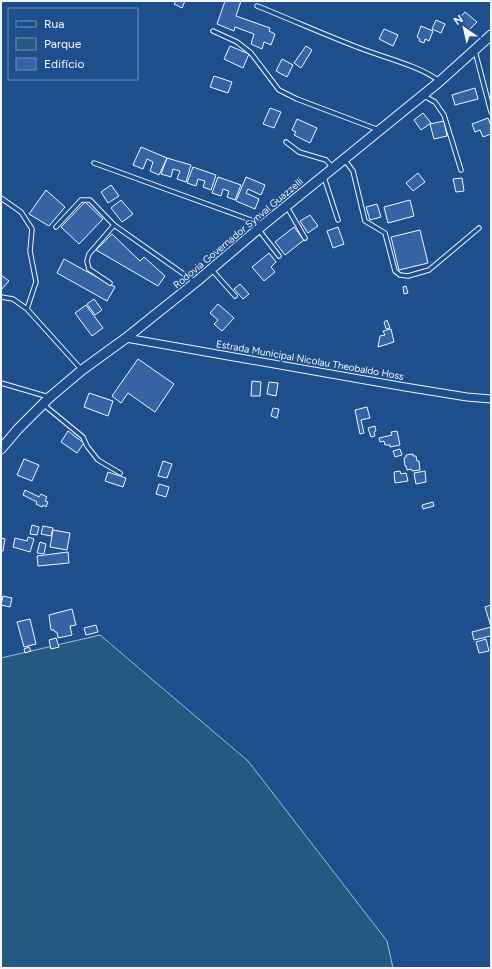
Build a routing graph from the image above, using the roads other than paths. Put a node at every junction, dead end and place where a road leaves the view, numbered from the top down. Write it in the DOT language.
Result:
graph roads {
  1 [pos="257,6"];
  2 [pos="213,31"];
  3 [pos="491,35"];
  4 [pos="475,50"];
  5 [pos="440,82"];
  6 [pos="423,95"];
  7 [pos="491,112"];
  8 [pos="380,130"];
  9 [pos="286,142"];
  10 [pos="344,159"];
  11 [pos="94,163"];
  12 [pos="333,168"];
  13 [pos="461,170"];
  14 [pos="323,176"];
  15 [pos="1,198"];
  16 [pos="286,206"];
  17 [pos="338,220"];
  18 [pos="114,225"];
  19 [pos="56,227"];
  20 [pos="261,227"];
  21 [pos="479,228"];
  22 [pos="305,238"];
  23 [pos="279,256"];
  24 [pos="212,269"];
  25 [pos="196,282"];
  26 [pos="110,283"];
  27 [pos="235,296"];
  28 [pos="1,297"];
  29 [pos="27,309"];
  30 [pos="126,338"];
  31 [pos="82,370"];
  32 [pos="1,383"];
  33 [pos="50,397"];
  34 [pos="491,399"];
  35 [pos="43,404"];
  36 [pos="1,449"];
  37 [pos="120,473"];
  1 -- 5 [label="lane"];
  2 -- 8 [label="lane"];
  3 -- 4 [label="main road, Rodovia Governador Synval Guazzelli"];
  4 -- 5 [label="main road, Rodovia Governador Synval Guazzelli"];
  4 -- 7 [label="lane"];
  5 -- 6 [label="main road, Rodovia Governador Synval Guazzelli"];
  6 -- 8 [label="main road, Rodovia Governador Synval Guazzelli"];
  6 -- 13 [label="lane"];
  8 -- 10 [label="main road, Rodovia Governador Synval Guazzelli"];
  9 -- 12 [label="lane"];
  10 -- 12 [label="main road, Rodovia Governador Synval Guazzelli"];
  10 -- 21 [label="lane"];
  11 -- 20 [label="lane"];
  12 -- 14 [label="main road, Rodovia Governador Synval Guazzelli"];
  14 -- 16 [label="main road, Rodovia Governador Synval Guazzelli"];
  14 -- 17 [label="lane"];
  15 -- 29 [label="lane"];
  16 -- 20 [label="main road, Rodovia Governador Synval Guazzelli"];
  16 -- 22 [label="lane"];
  18 -- 19 [label="lane"];
  18 -- 25 [label="lane"];
  18 -- 26 [label="lane"];
  20 -- 23 [label="lane"];
  20 -- 24 [label="main road, Rodovia Governador Synval Guazzelli"];
  24 -- 25 [label="main road, Rodovia Governador Synval Guazzelli"];
  24 -- 27 [label="lane"];
  25 -- 30 [label="main road, Rodovia Governador Synval Guazzelli"];
  28 -- 29 [label="lane"];
  29 -- 31 [label="lane"];
  30 -- 31 [label="main road, Rodovia Governador Synval Guazzelli"];
  30 -- 34 [label="street, Estrada Municipal Nicolau Theobaldo Hoss"];
  31 -- 33 [label="main road, Rodovia Governador Synval Guazzelli"];
  32 -- 33 [label="lane"];
  33 -- 35 [label="main road, Rodovia Governador Synval Guazzelli"];
  35 -- 36 [label="main road, Rodovia Governador Synval Guazzelli"];
  35 -- 37 [label="lane"];
}
